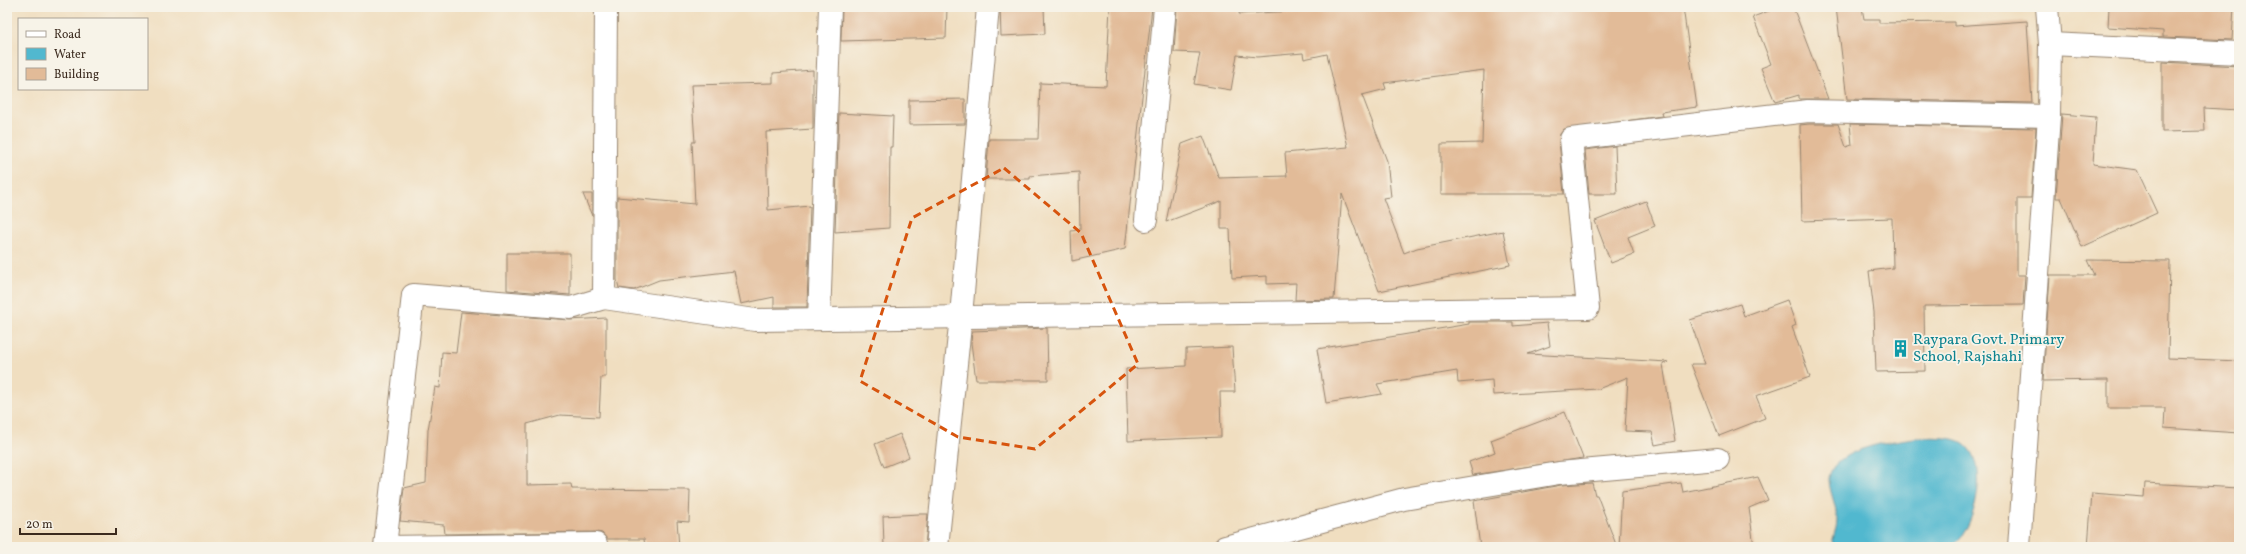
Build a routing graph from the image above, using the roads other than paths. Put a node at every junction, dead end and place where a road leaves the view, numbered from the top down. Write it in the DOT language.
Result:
graph roads {
  1 [pos="606,7"];
  2 [pos="830,7"];
  3 [pos="988,7"];
  4 [pos="1165,7"];
  5 [pos="2047,7"];
  6 [pos="2050,44"];
  7 [pos="2239,53"];
  8 [pos="2049,116"];
  9 [pos="1146,220"];
  10 [pos="604,298"];
  11 [pos="961,316"];
  12 [pos="819,319"];
  13 [pos="1718,459"];
  14 [pos="596,544"];
  15 [pos="937,547"];
  16 [pos="1225,547"];
  17 [pos="2019,547"];
  1 -- 10 [label="street"];
  2 -- 12 [label="street"];
  3 -- 11 [label="street"];
  4 -- 9 [label="street"];
  5 -- 6 [label="street"];
  6 -- 7 [label="street"];
  6 -- 8 [label="street"];
  8 -- 11 [label="street"];
  8 -- 17 [label="street"];
  10 -- 12 [label="street"];
  10 -- 14 [label="street"];
  11 -- 12 [label="street"];
  11 -- 15 [label="street"];
  13 -- 16 [label="street"];
}
